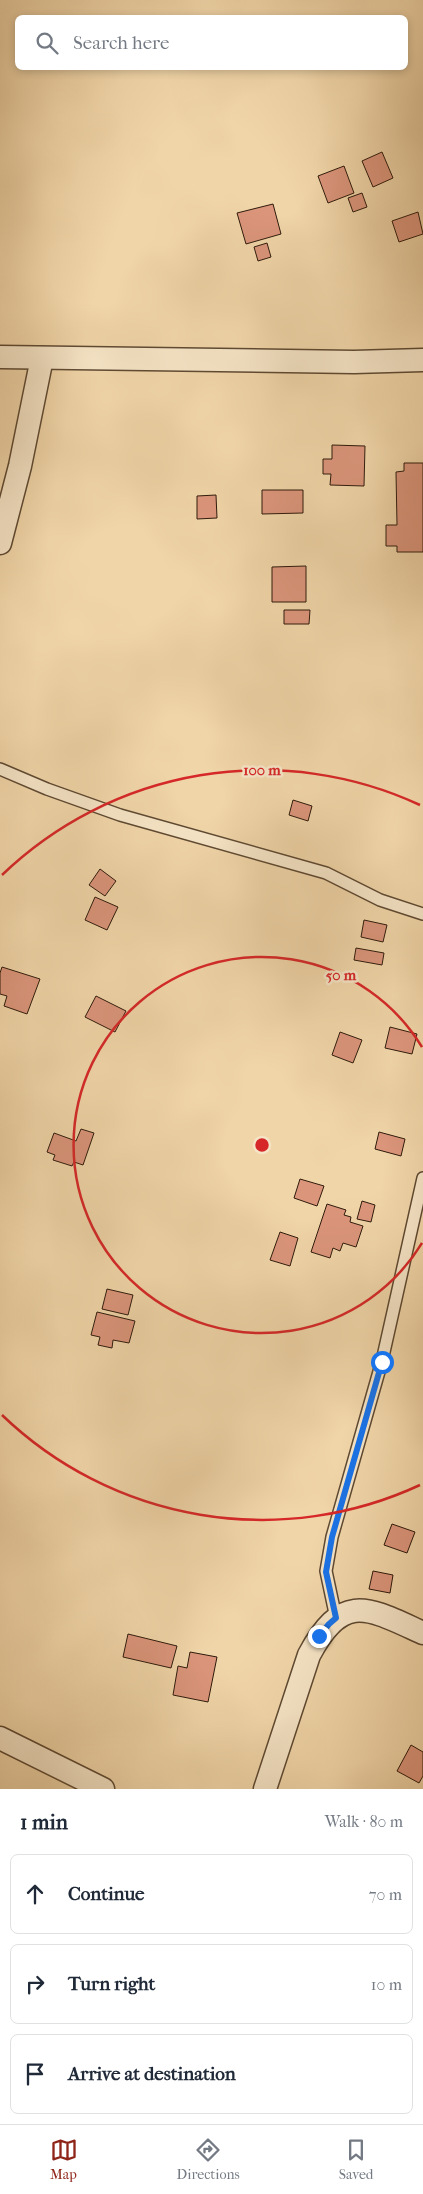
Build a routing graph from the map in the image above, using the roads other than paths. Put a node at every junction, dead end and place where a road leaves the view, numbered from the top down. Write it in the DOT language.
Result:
graph roads {
  1 [pos="0,357"];
  2 [pos="42,358"];
  3 [pos="423,360"];
  4 [pos="0,543"];
  5 [pos="0,769"];
  6 [pos="423,914"];
  7 [pos="423,1178"];
  8 [pos="336,1618"];
  9 [pos="423,1633"];
  10 [pos="0,1738"];
  11 [pos="103,1789"];
  12 [pos="265,1789"];
  1 -- 2 [label="street"];
  2 -- 3 [label="street"];
  2 -- 4 [label="street"];
  5 -- 6 [label="lane"];
  7 -- 8 [label="lane"];
  8 -- 9 [label="street"];
  8 -- 12 [label="street"];
  10 -- 11 [label="street"];
}
